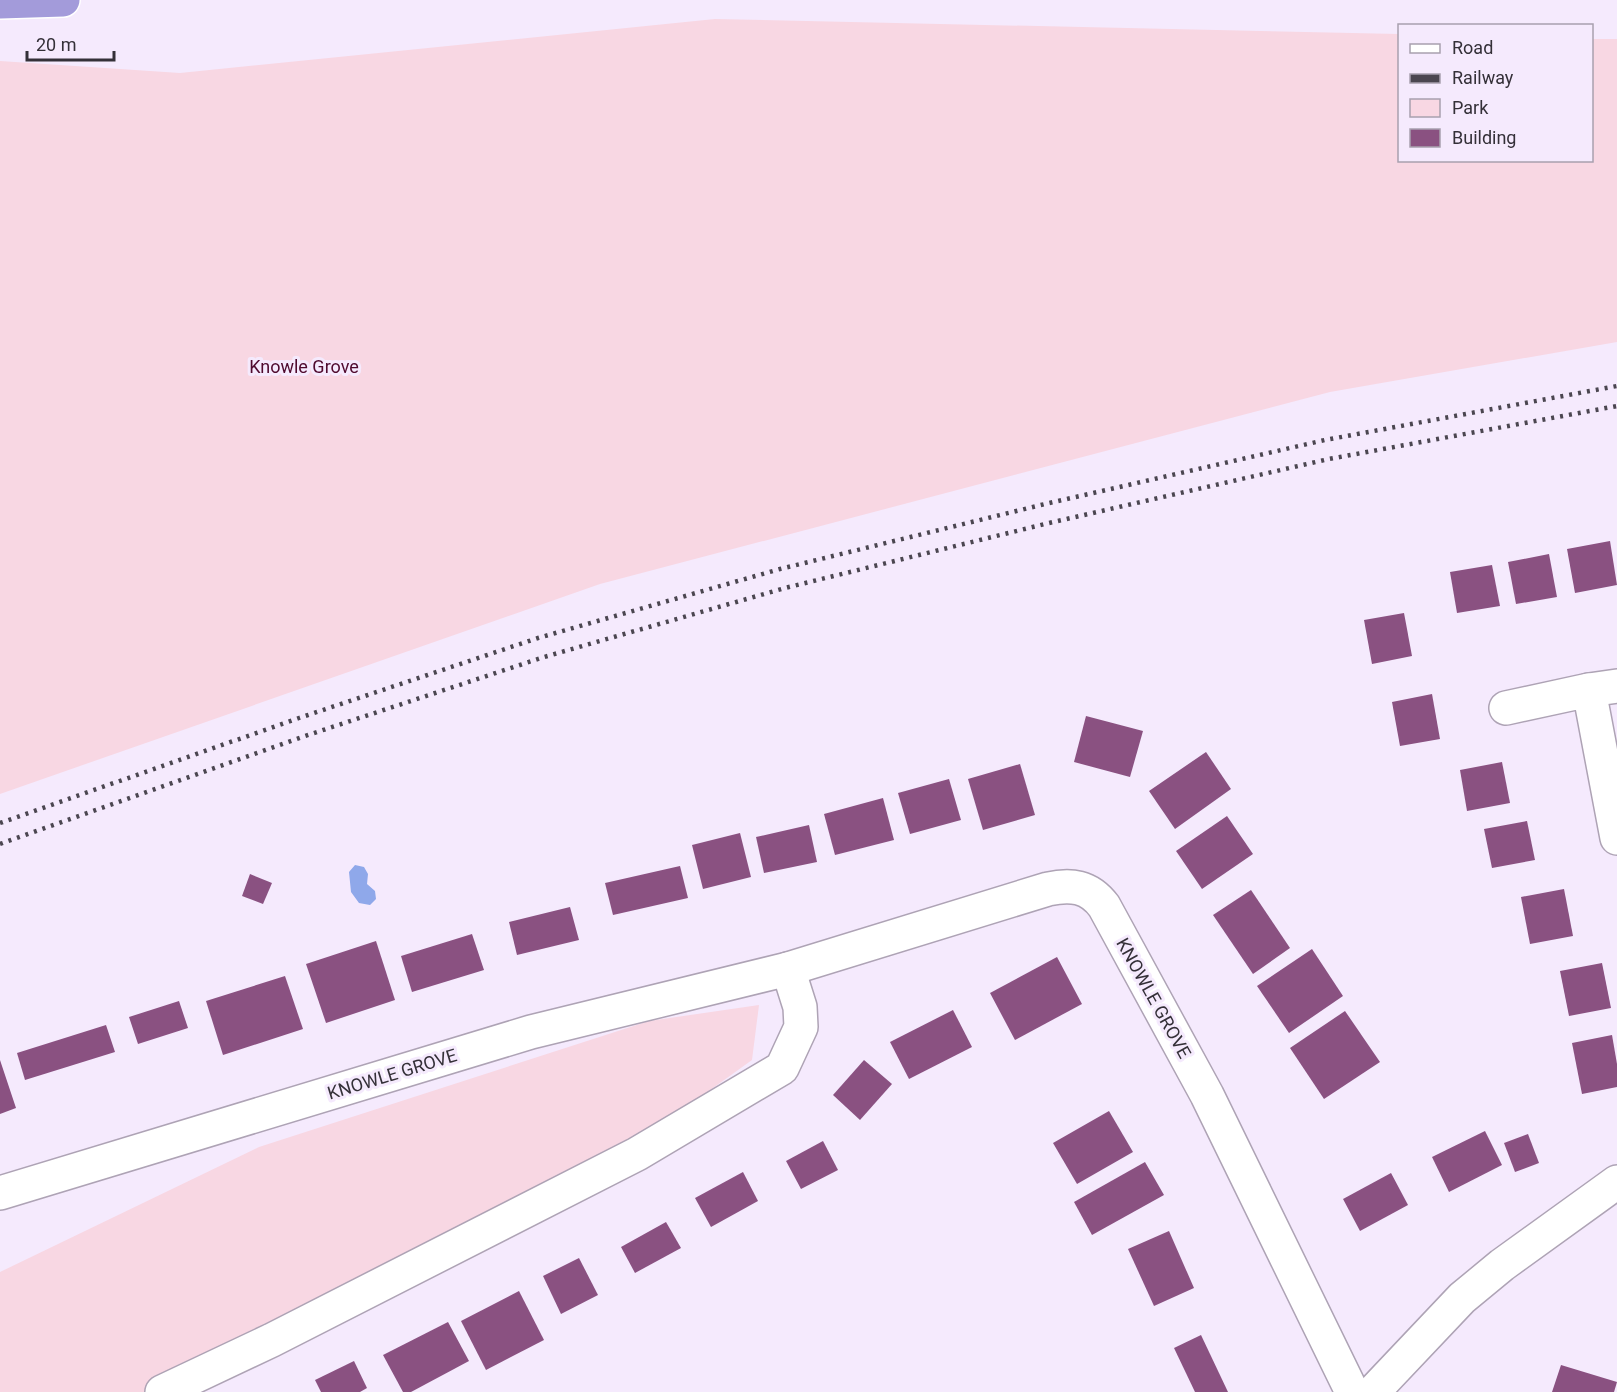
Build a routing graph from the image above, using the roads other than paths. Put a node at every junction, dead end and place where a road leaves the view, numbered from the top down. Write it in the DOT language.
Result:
graph roads {
  1 [pos="63,0"];
  2 [pos="0,2"];
  3 [pos="1603,688"];
  4 [pos="1506,708"];
  5 [pos="1617,838"];
  6 [pos="788,969"];
  7 [pos="1617,1182"];
  8 [pos="0,1192"];
  9 [pos="162,1392"];
  10 [pos="1352,1392"];
  11 [pos="1373,1392"];
  1 -- 2 [label="highway"];
  3 -- 4 [label="street"];
  3 -- 5 [label="street"];
  6 -- 8 [label="street, KNOWLE GROVE"];
  6 -- 9 [label="street"];
  6 -- 10 [label="street, KNOWLE GROVE"];
  7 -- 11 [label="street"];
}
